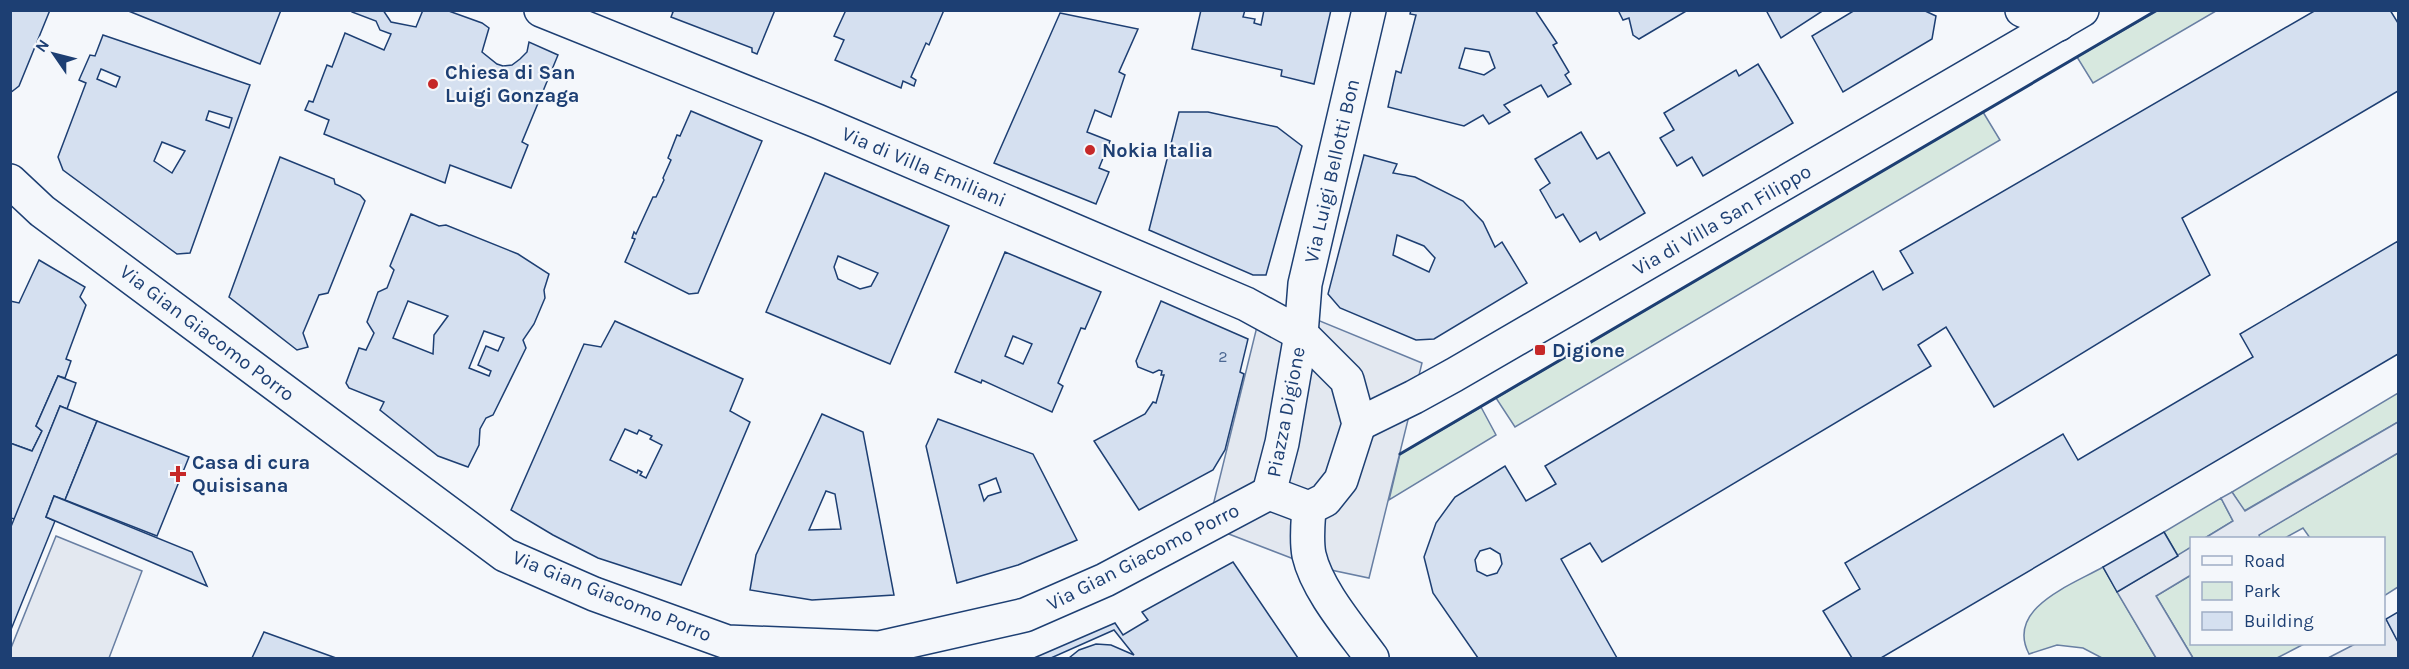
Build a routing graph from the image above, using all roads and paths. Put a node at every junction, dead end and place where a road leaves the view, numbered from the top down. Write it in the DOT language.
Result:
graph roads {
  1 [pos="541,10"];
  2 [pos="1369,10"];
  3 [pos="2022,10"];
  4 [pos="2070,17"];
  5 [pos="10,181"];
  6 [pos="1301,334"];
  7 [pos="1359,424"];
  8 [pos="1269,494"];
  9 [pos="1309,508"];
  10 [pos="1372,658"];
  1 -- 6 [label="street, Via di Villa Emiliani"];
  2 -- 6 [label="street, Via Luigi Bellotti Bon"];
  3 -- 4 [label="street"];
  4 -- 7 [label="street, Via di Villa San Filippo"];
  5 -- 8 [label="street, Via Gian Giacomo Porro"];
  6 -- 7 [label="street, Piazza Digione"];
  6 -- 8 [label="street, Piazza Digione"];
  7 -- 9 [label="street"];
  8 -- 9 [label="street, Piazza Digione"];
  9 -- 10 [label="street"];
}
